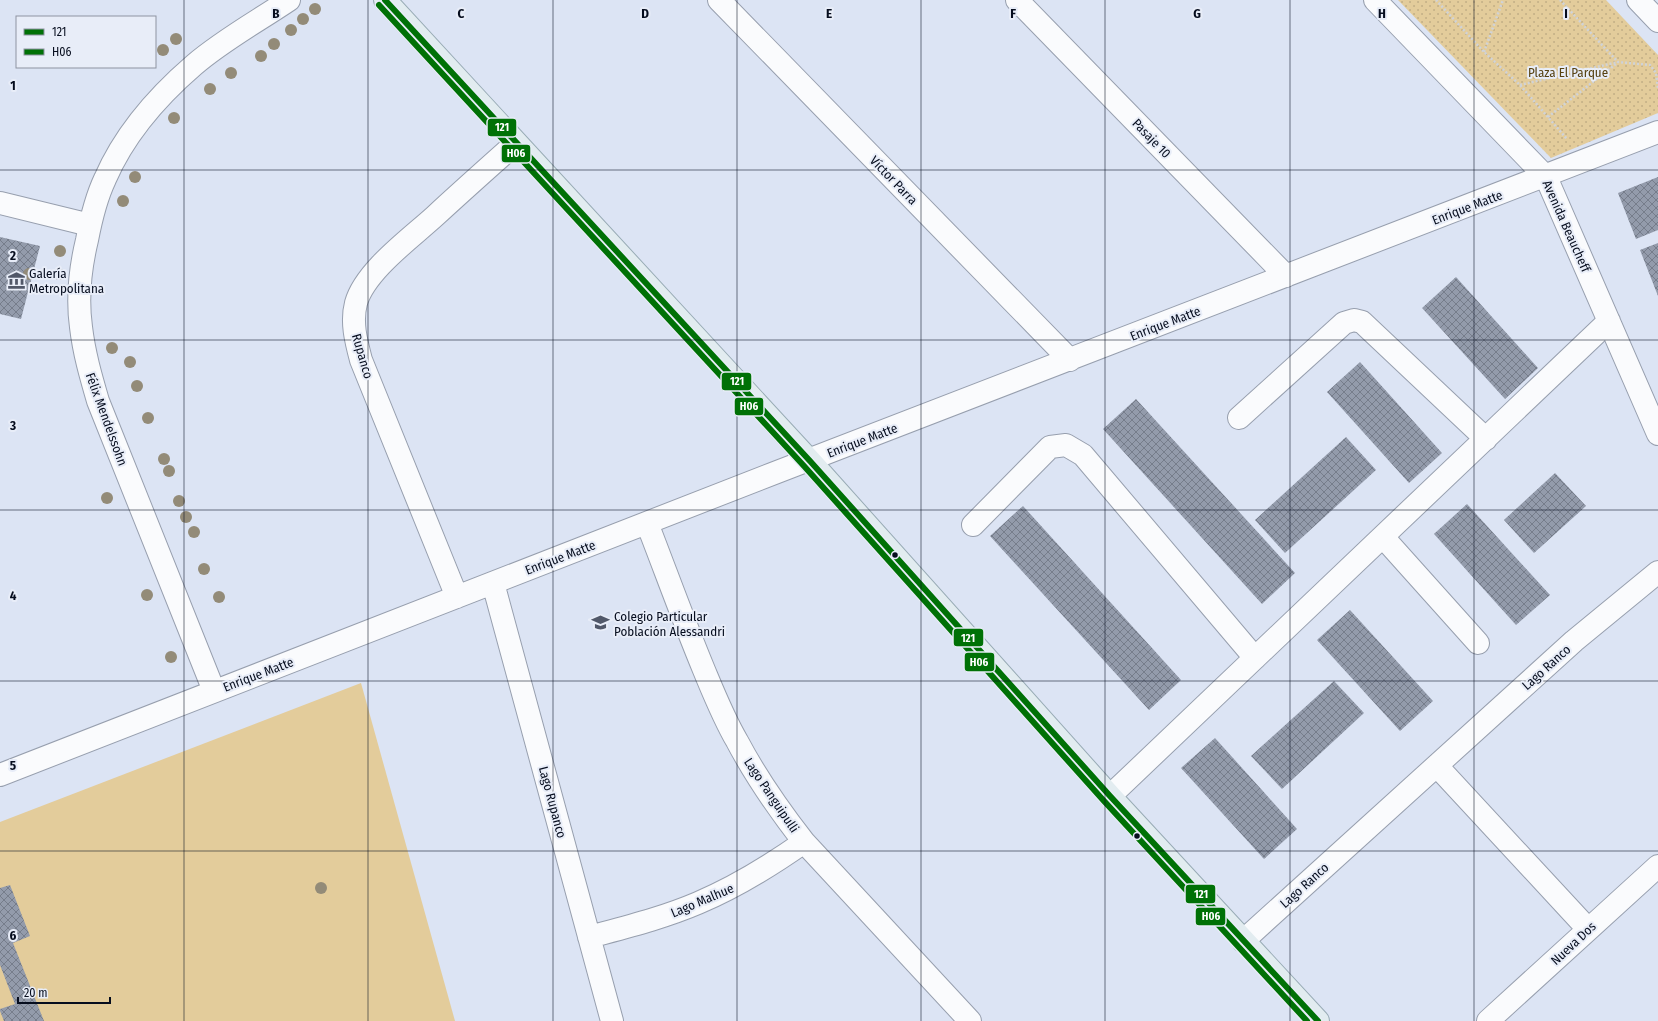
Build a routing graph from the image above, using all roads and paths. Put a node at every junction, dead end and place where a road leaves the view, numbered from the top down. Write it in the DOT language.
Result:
graph roads {
  1 [pos="289,0"];
  2 [pos="385,0"];
  3 [pos="718,0"];
  4 [pos="1017,0"];
  5 [pos="1375,0"];
  6 [pos="1436,0"];
  7 [pos="1503,0"];
  8 [pos="1560,0"];
  9 [pos="1638,0"];
  10 [pos="1658,21"];
  11 [pos="1484,52"];
  12 [pos="1618,62"];
  13 [pos="1520,85"];
  14 [pos="1658,88"];
  15 [pos="1548,118"];
  16 [pos="1658,132"];
  17 [pos="516,143"];
  18 [pos="1586,160"];
  19 [pos="1546,177"];
  20 [pos="0,203"];
  21 [pos="90,225"];
  22 [pos="1286,276"];
  23 [pos="1609,321"];
  24 [pos="1070,360"];
  25 [pos="1239,418"];
  26 [pos="1658,434"];
  27 [pos="1486,438"];
  28 [pos="810,461"];
  29 [pos="647,523"];
  30 [pos="973,525"];
  31 [pos="1383,537"];
  32 [pos="1658,572"];
  33 [pos="493,583"];
  34 [pos="458,597"];
  35 [pos="1478,643"];
  36 [pos="1255,658"];
  37 [pos="214,691"];
  38 [pos="1437,766"];
  39 [pos="0,775"];
  40 [pos="1110,796"];
  41 [pos="804,842"];
  42 [pos="1658,866"];
  43 [pos="1588,929"];
  44 [pos="589,937"];
  45 [pos="1243,940"];
  46 [pos="959,1017"];
  47 [pos="612,1021"];
  48 [pos="1318,1021"];
  49 [pos="1488,1021"];
  1 -- 21 [label="street, Félix Mendelssohn"];
  2 -- 17 [label="main road"];
  3 -- 24 [label="street, Víctor Parra"];
  4 -- 22 [label="street, Pasaje 10"];
  5 -- 19 [label="street, Avenida Beaucheff"];
  6 -- 11 [label="path"];
  7 -- 11 [label="path"];
  8 -- 12 [label="path"];
  9 -- 10 [label="street"];
  11 -- 13 [label="path"];
  12 -- 13 [label="path"];
  12 -- 14 [label="path"];
  12 -- 15 [label="path"];
  13 -- 15 [label="path"];
  15 -- 18 [label="path"];
  16 -- 18 [label="street, Enrique Matte"];
  17 -- 28 [label="main road"];
  17 -- 34 [label="street, Rupanco"];
  18 -- 19 [label="street, Enrique Matte"];
  19 -- 22 [label="street, Enrique Matte"];
  19 -- 23 [label="street, Avenida Beaucheff"];
  20 -- 21 [label="street"];
  21 -- 37 [label="street, Félix Mendelssohn"];
  22 -- 24 [label="street, Enrique Matte"];
  23 -- 26 [label="street, Avenida Beaucheff"];
  23 -- 27 [label="street"];
  24 -- 28 [label="street, Enrique Matte"];
  25 -- 27 [label="street"];
  27 -- 31 [label="street"];
  28 -- 29 [label="street, Enrique Matte"];
  28 -- 40 [label="main road"];
  29 -- 33 [label="street, Enrique Matte"];
  29 -- 41 [label="street, Lago Panguipulli"];
  30 -- 36 [label="street"];
  31 -- 35 [label="street"];
  31 -- 36 [label="street"];
  32 -- 38 [label="street, Lago Ranco"];
  33 -- 34 [label="street, Enrique Matte"];
  33 -- 44 [label="street, Lago Rupanco"];
  34 -- 37 [label="street, Enrique Matte"];
  36 -- 40 [label="street"];
  37 -- 39 [label="street, Enrique Matte"];
  38 -- 43 [label="street"];
  38 -- 45 [label="street, Lago Ranco"];
  40 -- 45 [label="main road"];
  41 -- 44 [label="street, Lago Malhue"];
  41 -- 46 [label="street, Lago Panguipulli"];
  42 -- 43 [label="street, Nueva Dos"];
  43 -- 49 [label="street, Nueva Dos"];
  44 -- 47 [label="street, Lago Rupanco"];
  45 -- 48 [label="main road"];
}
